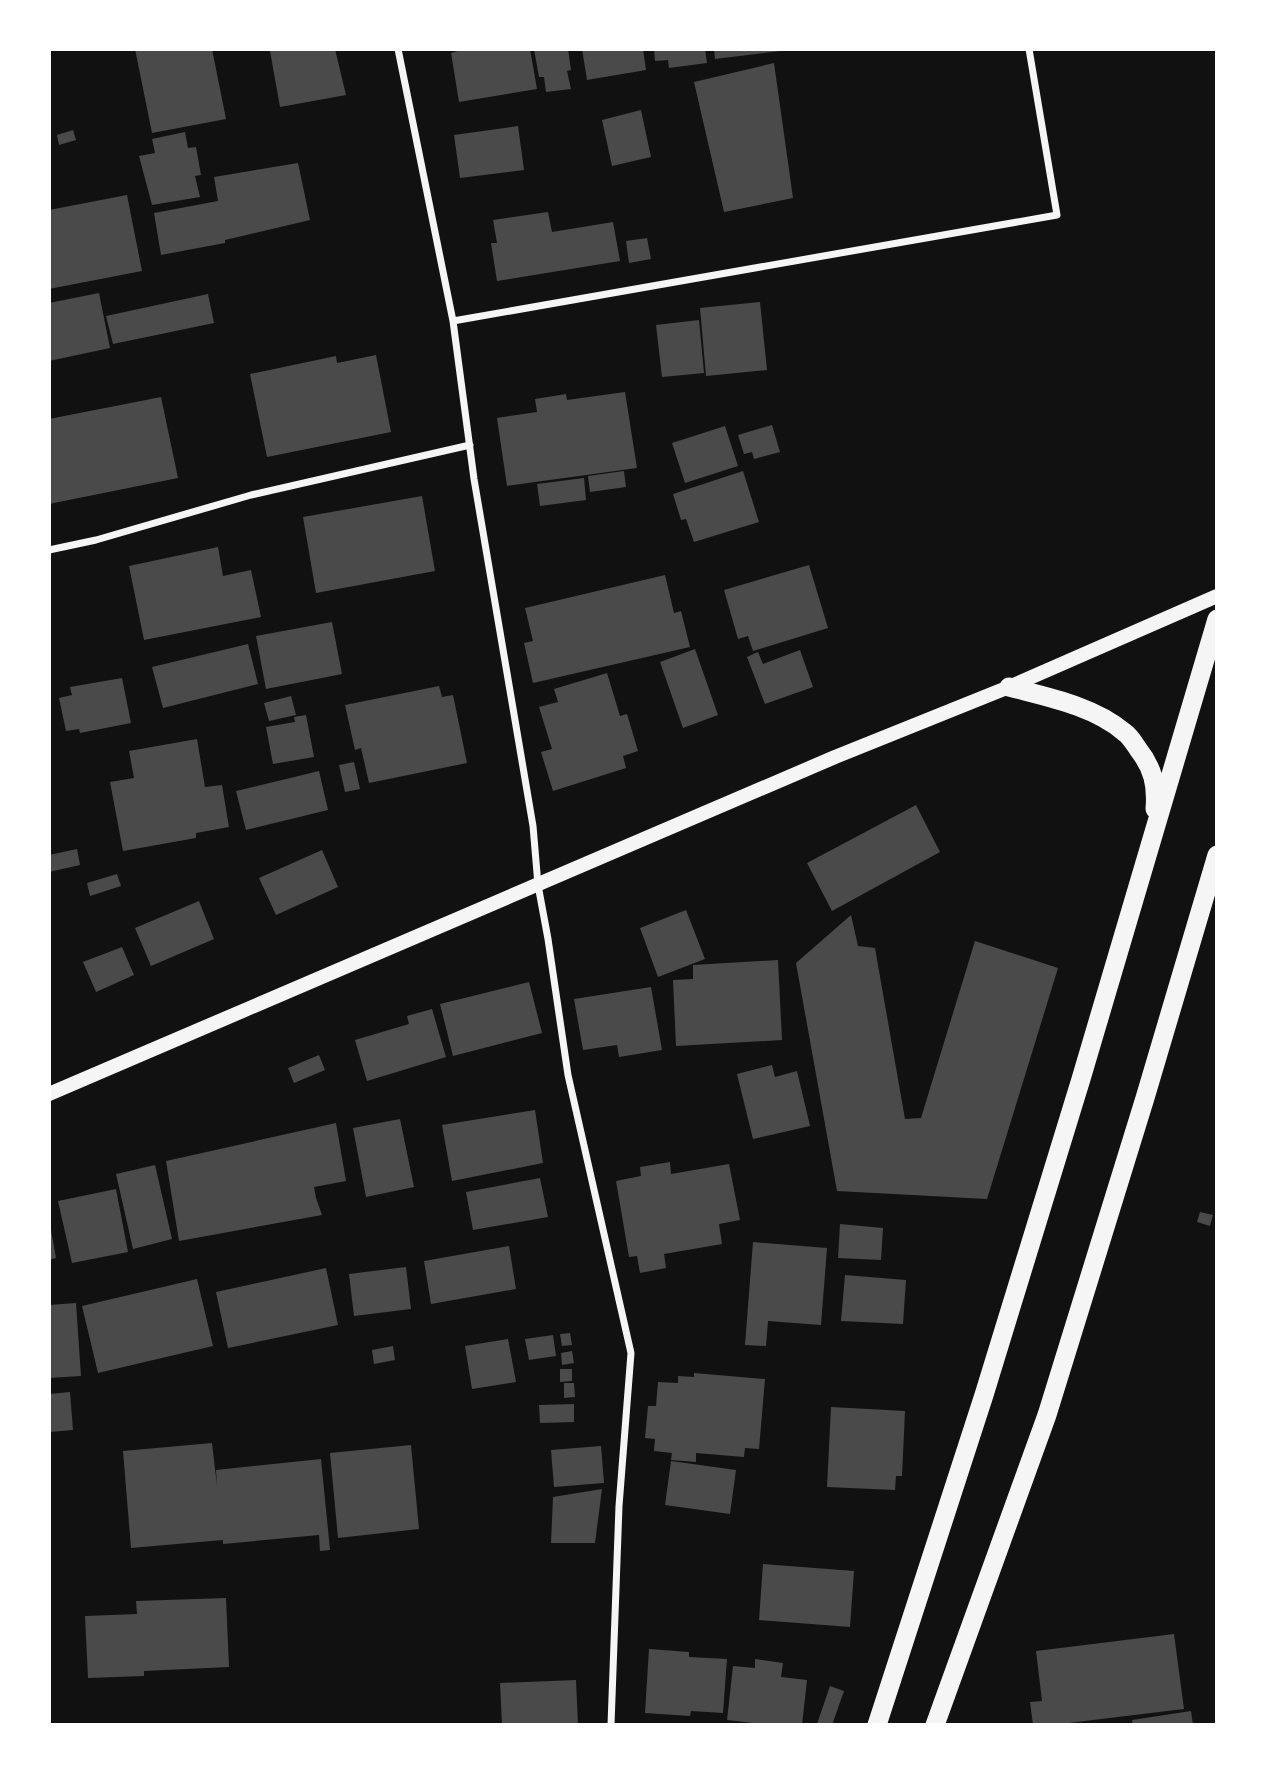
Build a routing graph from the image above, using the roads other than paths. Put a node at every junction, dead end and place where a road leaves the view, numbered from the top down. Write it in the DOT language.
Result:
graph roads {
  1 [pos="398,49"];
  2 [pos="1029,49"];
  3 [pos="453,321"];
  4 [pos="470,444"];
  5 [pos="49,550"];
  6 [pos="1217,596"];
  7 [pos="1217,619"];
  8 [pos="1009,687"];
  9 [pos="1153,841"];
  10 [pos="1217,855"];
  11 [pos="538,885"];
  12 [pos="49,1094"];
  13 [pos="611,1725"];
  14 [pos="877,1725"];
  15 [pos="935,1725"];
  1 -- 3 [label="street"];
  2 -- 3 [label="street"];
  3 -- 4 [label="street"];
  4 -- 5 [label="street"];
  4 -- 11 [label="street"];
  6 -- 8 [label="main road"];
  7 -- 9 [label="highway"];
  8 -- 9 [label="highway"];
  8 -- 11 [label="main road"];
  9 -- 14 [label="highway"];
  10 -- 15 [label="highway"];
  11 -- 12 [label="main road"];
  11 -- 13 [label="street"];
}
